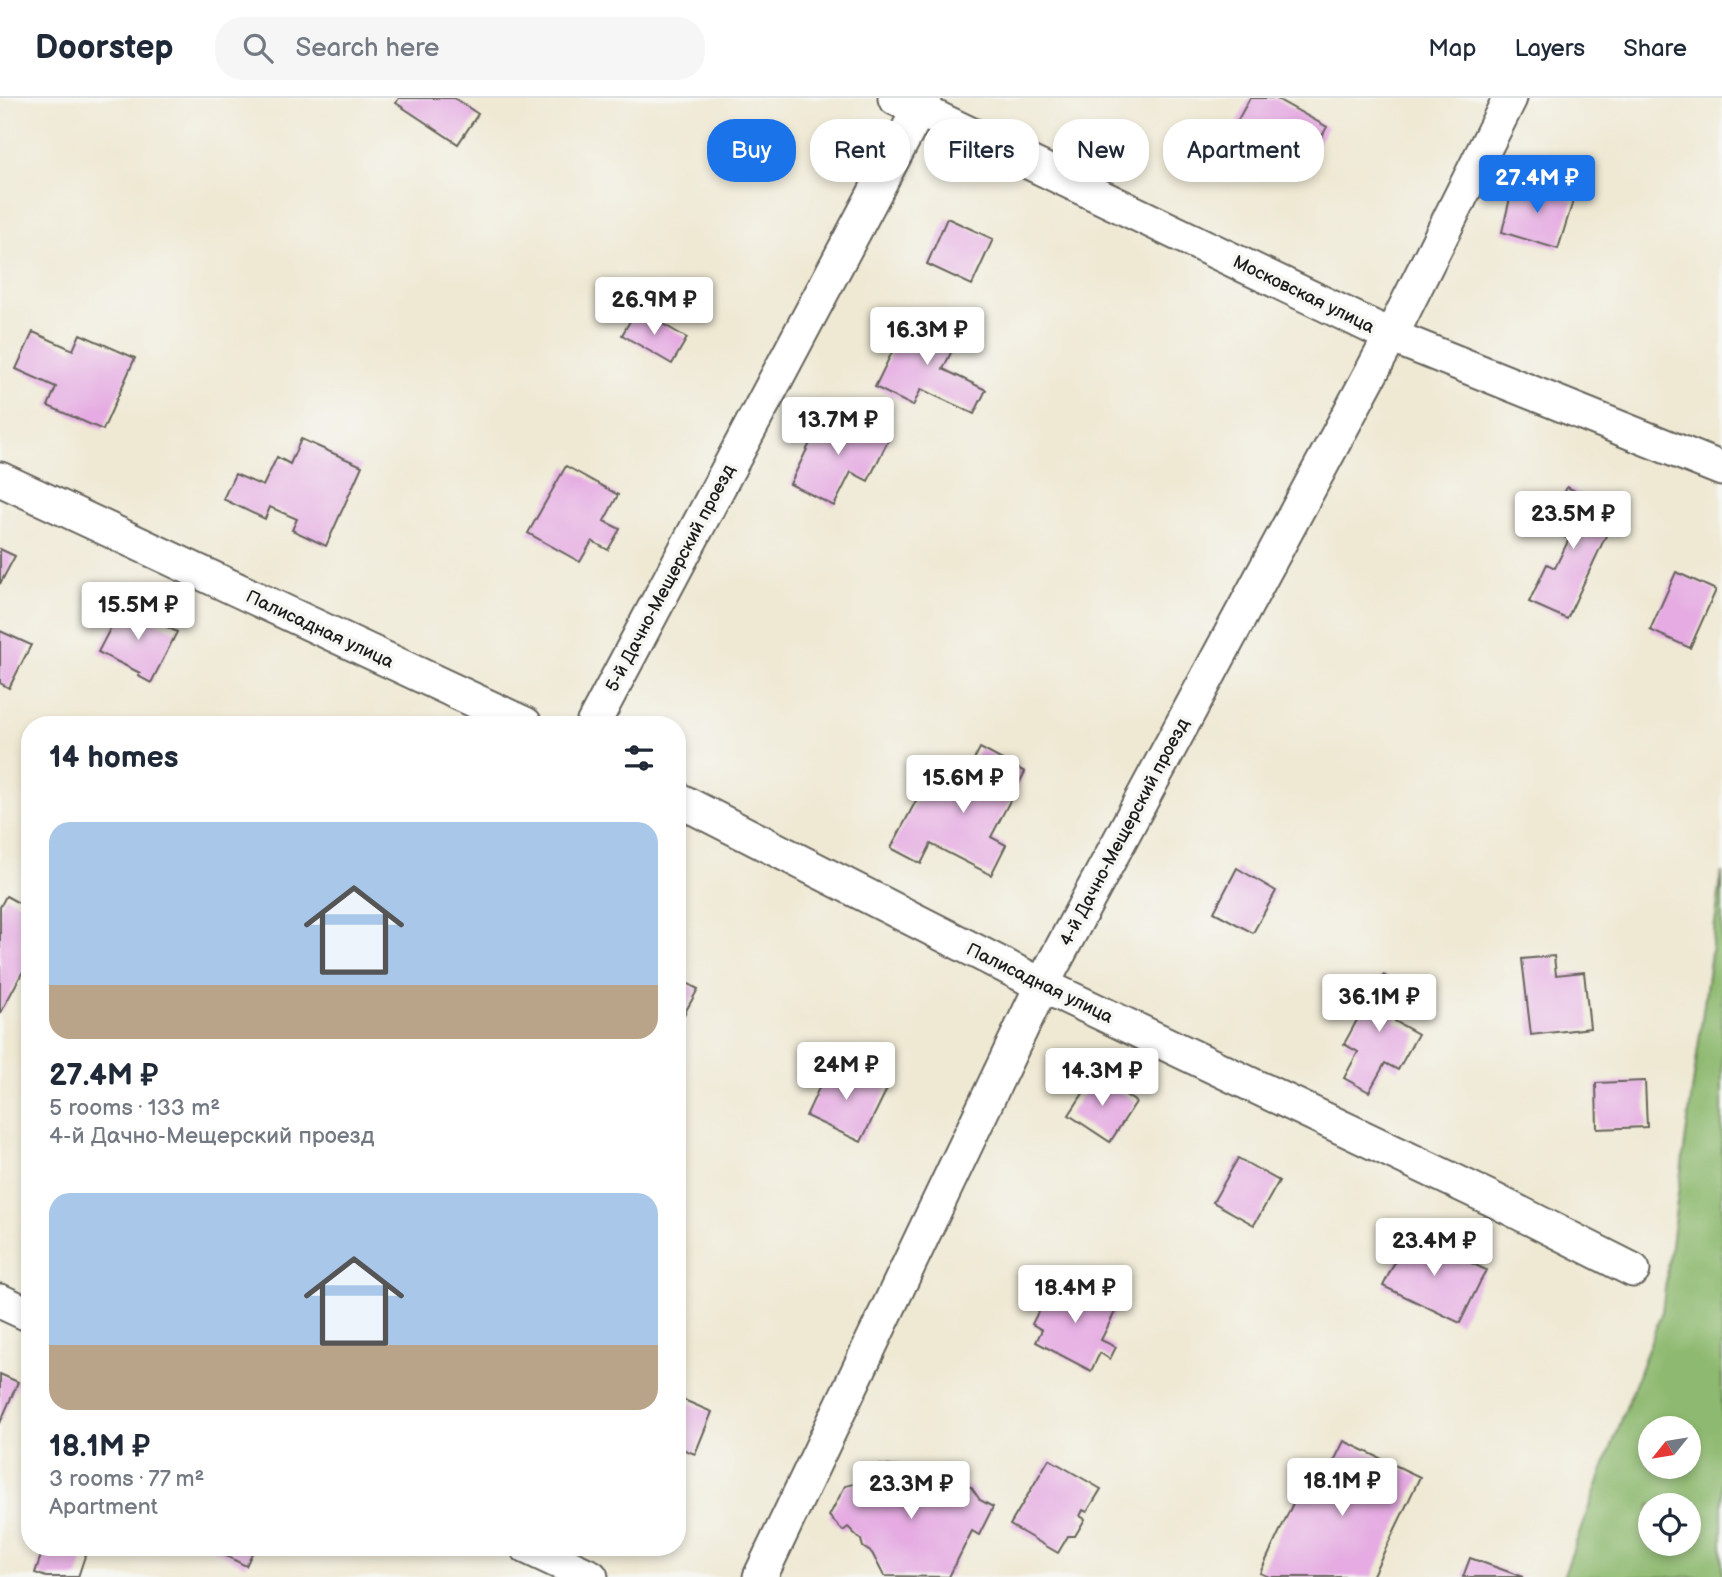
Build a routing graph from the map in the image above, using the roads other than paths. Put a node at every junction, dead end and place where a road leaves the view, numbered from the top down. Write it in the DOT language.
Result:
graph roads {
  1 [pos="1510,98"];
  2 [pos="913,102"];
  3 [pos="1391,336"];
  4 [pos="1722,469"];
  5 [pos="0,479"];
  6 [pos="508,716"];
  7 [pos="597,716"];
  8 [pos="686,804"];
  9 [pos="1042,985"];
  10 [pos="1633,1270"];
  11 [pos="0,1301"];
  12 [pos="21,1311"];
  13 [pos="546,1556"];
  14 [pos="591,1577"];
  15 [pos="760,1577"];
  1 -- 3 [label="street, 4-й Дачно-Мещерский проезд"];
  2 -- 3 [label="street, Московская улица"];
  2 -- 7 [label="street, 5-й Дачно-Мещерский проезд"];
  3 -- 4 [label="street, Московская улица"];
  3 -- 9 [label="street, 4-й Дачно-Мещерский проезд"];
  5 -- 6 [label="street, Палисадная улица"];
  8 -- 9 [label="street, Палисадная улица"];
  9 -- 10 [label="street, Палисадная улица"];
  9 -- 15 [label="street, 4-й Дачно-Мещерский проезд"];
  11 -- 12 [label="street"];
  13 -- 14 [label="street"];
}
